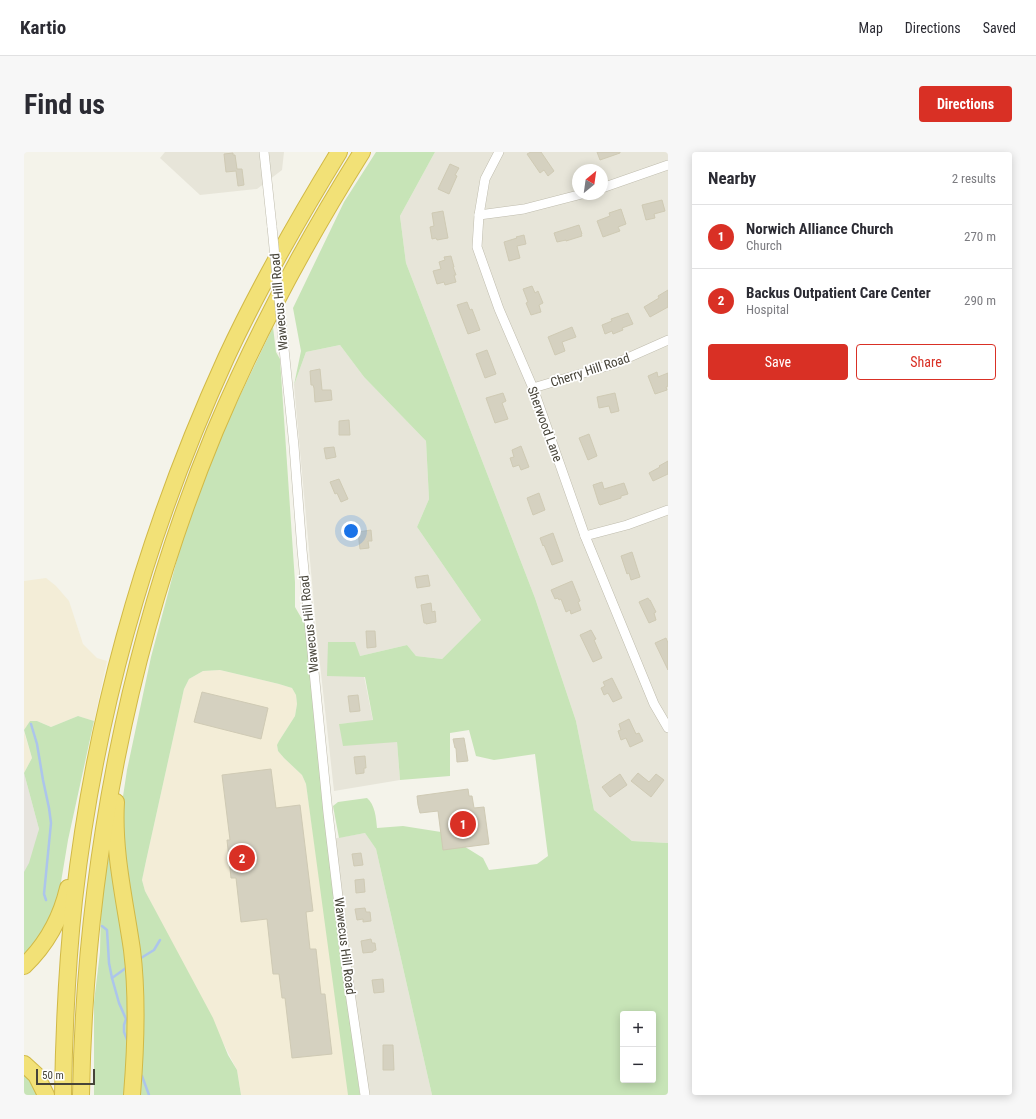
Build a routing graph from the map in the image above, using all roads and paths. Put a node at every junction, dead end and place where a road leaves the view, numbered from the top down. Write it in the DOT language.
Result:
graph roads {
  1 [pos="264,152"];
  2 [pos="339,152"];
  3 [pos="362,152"];
  4 [pos="499,152"];
  5 [pos="668,165"];
  6 [pos="608,186"];
  7 [pos="572,197"];
  8 [pos="479,215"];
  9 [pos="668,340"];
  10 [pos="533,388"];
  11 [pos="668,510"];
  12 [pos="585,536"];
  13 [pos="668,728"];
  14 [pos="120,738"];
  15 [pos="79,863"];
  16 [pos="24,966"];
  17 [pos="24,1064"];
  18 [pos="46,1095"];
  19 [pos="62,1095"];
  20 [pos="81,1095"];
  21 [pos="132,1095"];
  22 [pos="365,1095"];
  1 -- 22 [label="street, Wawecus Hill Road, bridge"];
  2 -- 15 [label="highway"];
  3 -- 14 [label="highway"];
  4 -- 8 [label="street, Sherwood Lane"];
  5 -- 6 [label="street"];
  7 -- 8 [label="street"];
  8 -- 10 [label="street, Sherwood Lane"];
  9 -- 10 [label="street, Cherry Hill Road"];
  10 -- 12 [label="street, Sherwood Lane"];
  11 -- 12 [label="street"];
  12 -- 13 [label="street, Sherwood Lane"];
  14 -- 20 [label="highway"];
  14 -- 21 [label="highway"];
  15 -- 16 [label="highway"];
  15 -- 19 [label="highway"];
  17 -- 18 [label="highway"];
}
